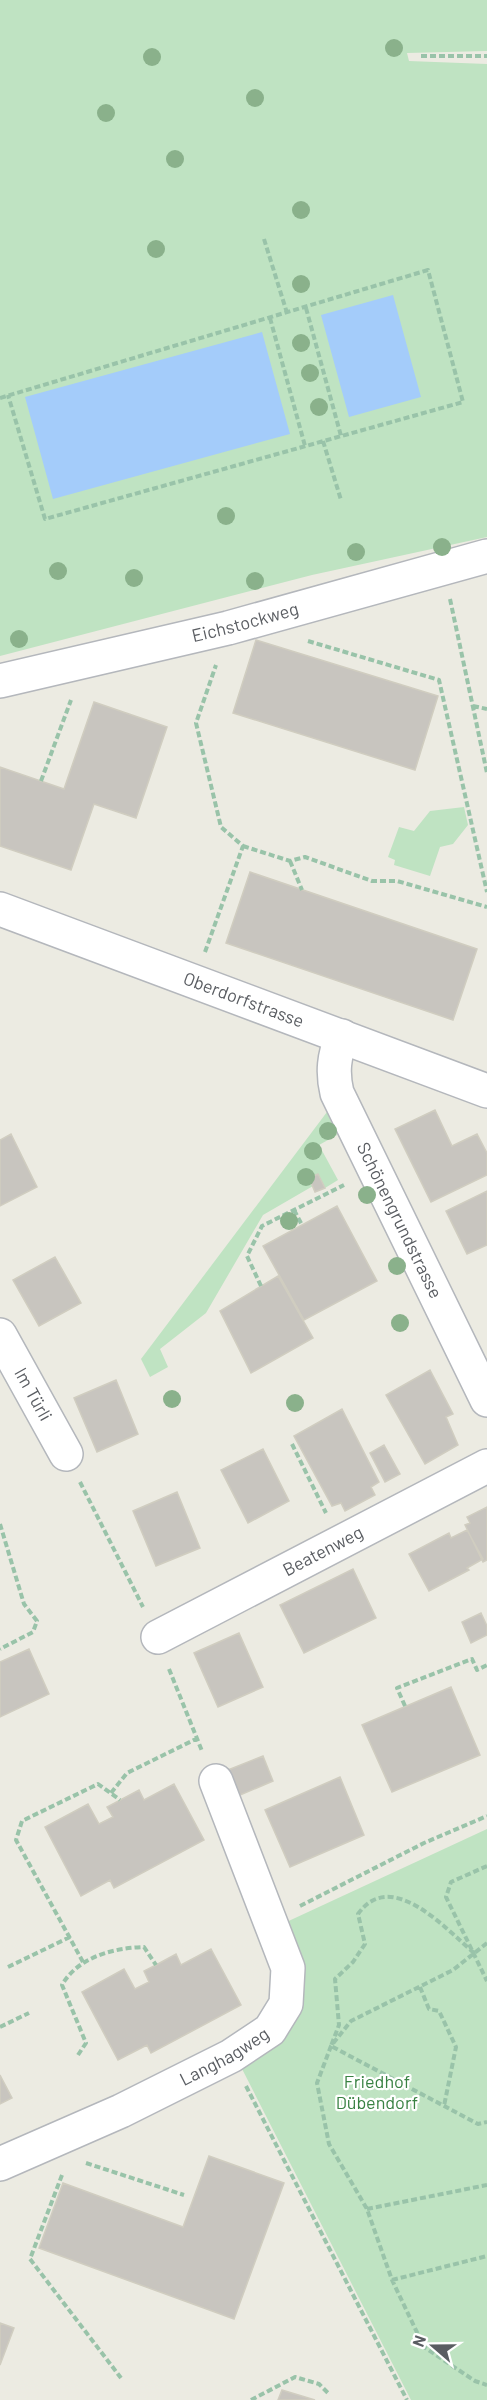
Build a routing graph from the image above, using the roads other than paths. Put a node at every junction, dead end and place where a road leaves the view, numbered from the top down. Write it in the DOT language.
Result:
graph roads {
  1 [pos="487,555"];
  2 [pos="0,681"];
  3 [pos="0,909"];
  4 [pos="342,1036"];
  5 [pos="487,1091"];
  6 [pos="0,1335"];
  7 [pos="487,1400"];
  8 [pos="66,1454"];
  9 [pos="487,1466"];
  10 [pos="158,1637"];
  11 [pos="216,1781"];
  12 [pos="0,2164"];
  1 -- 2 [label="street, Eichstockweg"];
  3 -- 4 [label="street, Oberdorfstrasse"];
  4 -- 5 [label="street, Oberdorfstrasse"];
  4 -- 7 [label="street, Schönengrundstrasse"];
  6 -- 8 [label="street, Im Türli"];
  9 -- 10 [label="street, Beatenweg"];
  11 -- 12 [label="street, Langhagweg"];
}
